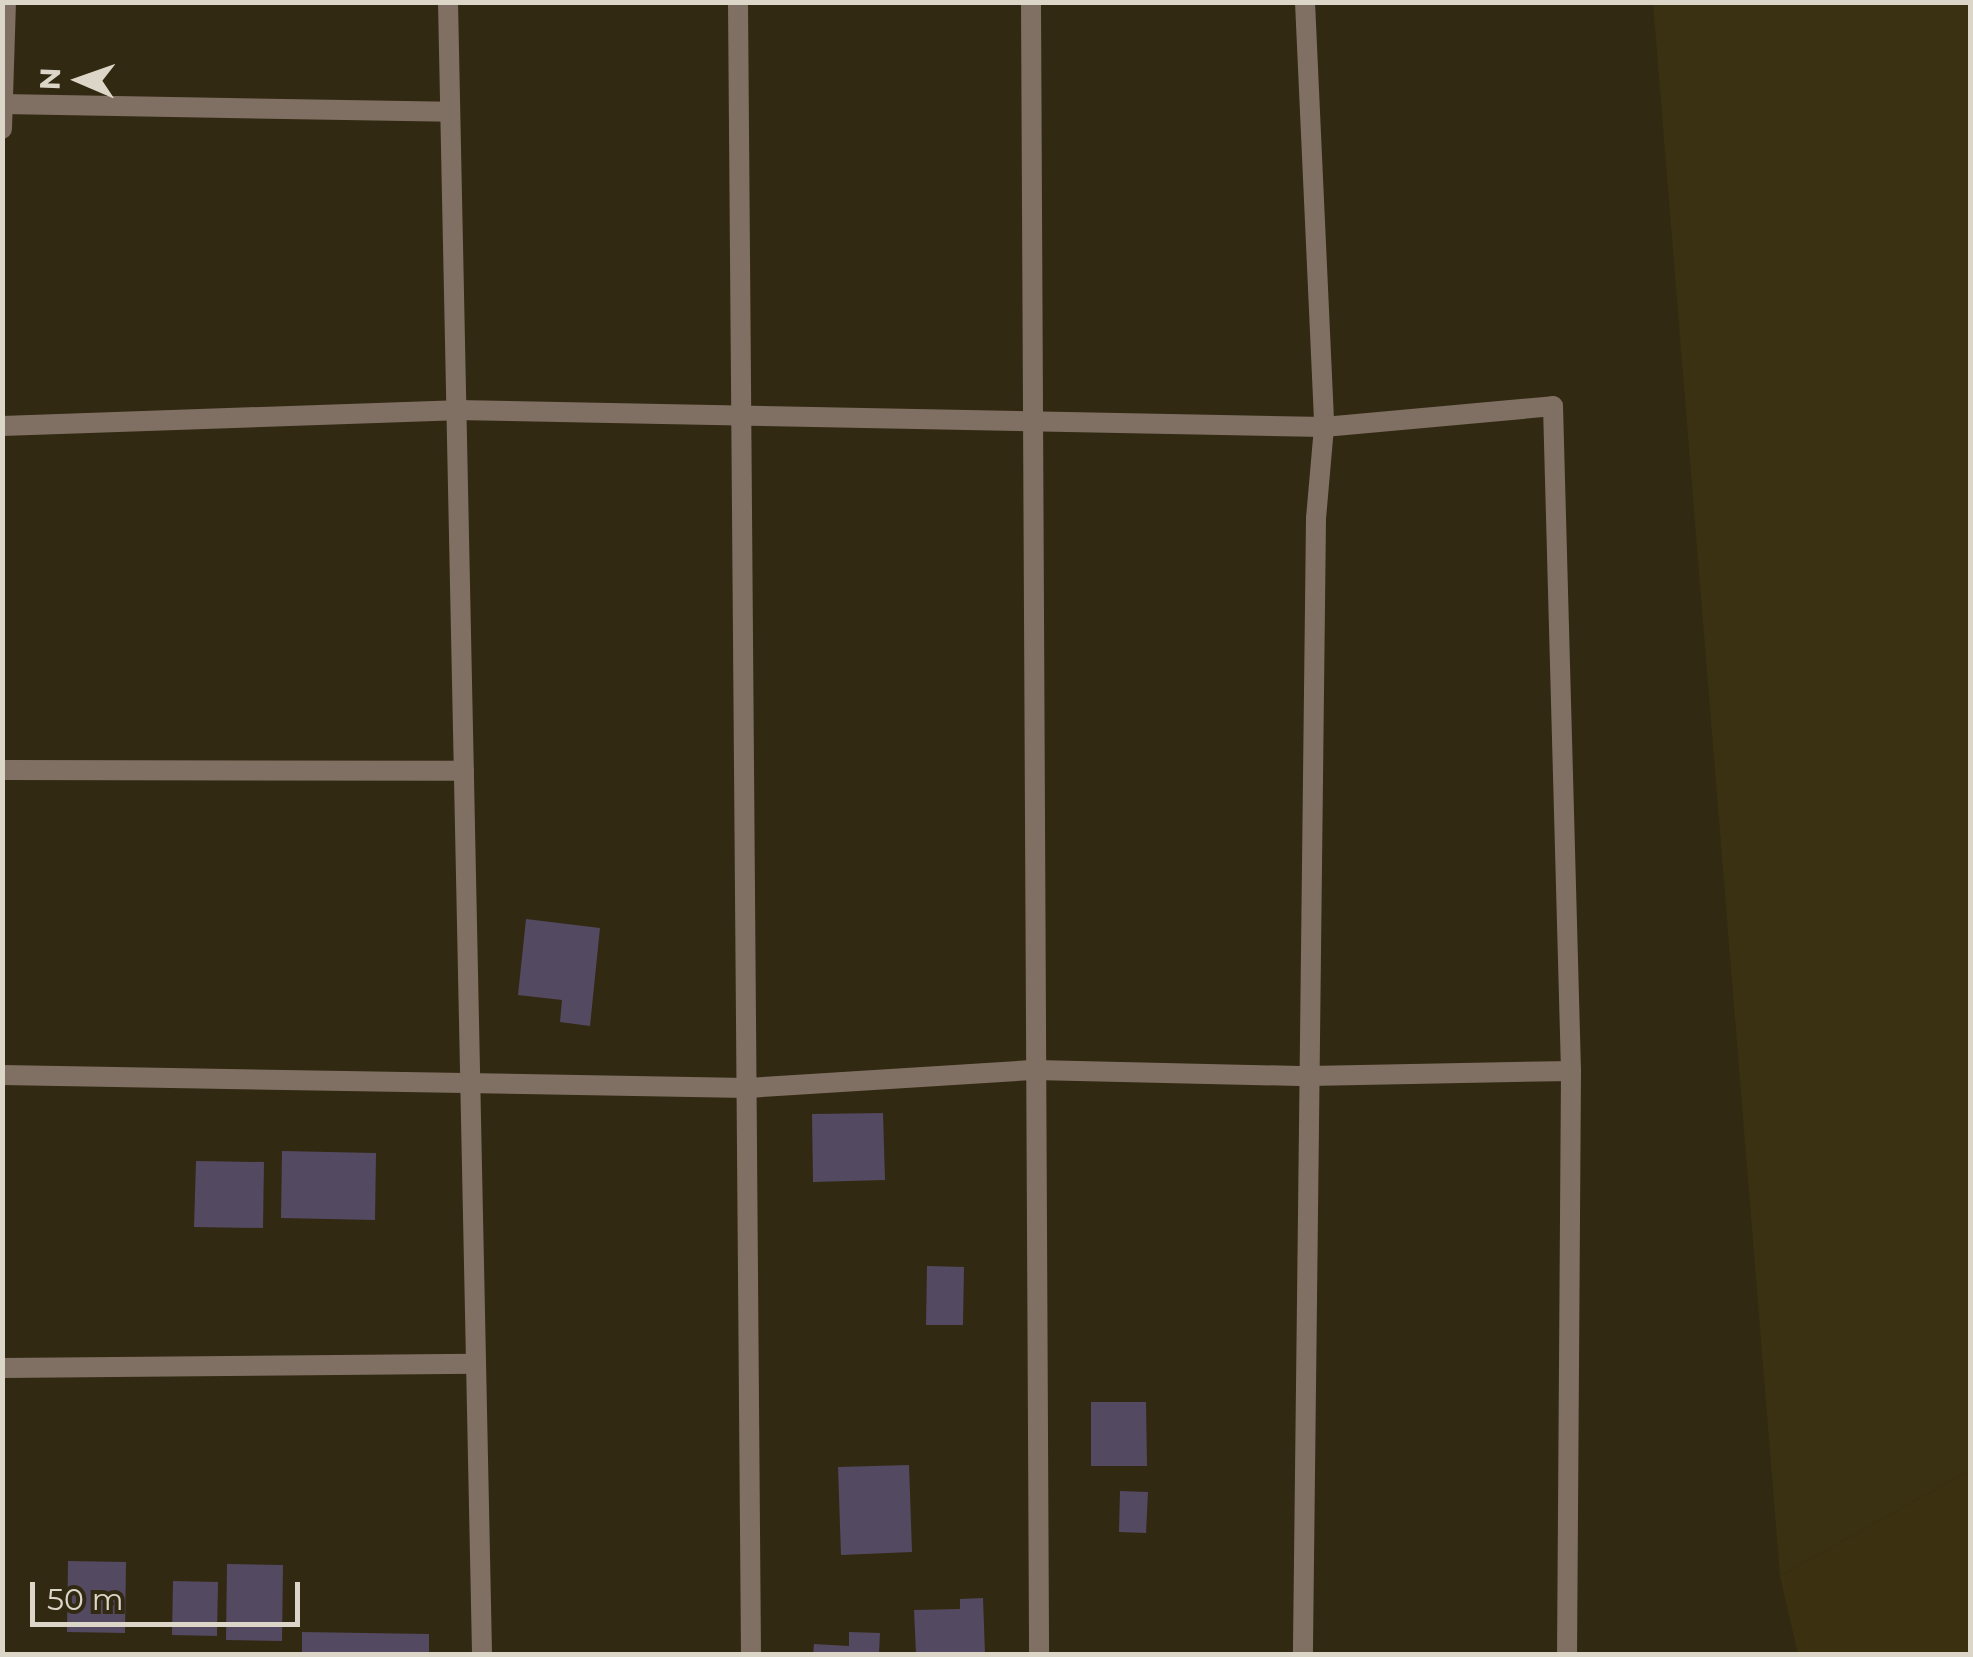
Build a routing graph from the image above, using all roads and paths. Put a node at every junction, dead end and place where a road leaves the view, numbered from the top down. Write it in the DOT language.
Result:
graph roads {
  1 [pos="6,2"];
  2 [pos="448,2"];
  3 [pos="738,2"];
  4 [pos="1031,2"];
  5 [pos="1305,2"];
  6 [pos="3,104"];
  7 [pos="450,112"];
  8 [pos="2,128"];
  9 [pos="456,410"];
  10 [pos="742,417"];
  11 [pos="1032,423"];
  12 [pos="2,426"];
  13 [pos="1324,427"];
  14 [pos="2,770"];
  15 [pos="464,771"];
  16 [pos="1035,1070"];
  17 [pos="1571,1071"];
  18 [pos="2,1075"];
  19 [pos="1309,1076"];
  20 [pos="470,1086"];
  21 [pos="747,1088"];
  22 [pos="476,1364"];
  23 [pos="2,1368"];
  24 [pos="482,1654"];
  25 [pos="751,1654"];
  26 [pos="1039,1654"];
  27 [pos="1303,1654"];
  28 [pos="1567,1654"];
  1 -- 6 [label="street"];
  2 -- 7 [label="street"];
  3 -- 10 [label="street"];
  4 -- 11 [label="street"];
  5 -- 13 [label="street"];
  6 -- 7 [label="street"];
  6 -- 8 [label="street"];
  7 -- 9 [label="street"];
  9 -- 10 [label="street"];
  9 -- 12 [label="street"];
  9 -- 15 [label="street"];
  10 -- 11 [label="street"];
  10 -- 21 [label="street"];
  11 -- 13 [label="street"];
  11 -- 16 [label="street"];
  13 -- 17 [label="street"];
  13 -- 19 [label="street"];
  14 -- 15 [label="street"];
  15 -- 20 [label="street"];
  16 -- 19 [label="street"];
  16 -- 21 [label="street"];
  16 -- 26 [label="street"];
  17 -- 19 [label="street"];
  17 -- 28 [label="street"];
  18 -- 20 [label="street"];
  19 -- 27 [label="street"];
  20 -- 21 [label="street"];
  20 -- 22 [label="street"];
  21 -- 25 [label="street"];
  22 -- 23 [label="street"];
  22 -- 24 [label="street"];
}
